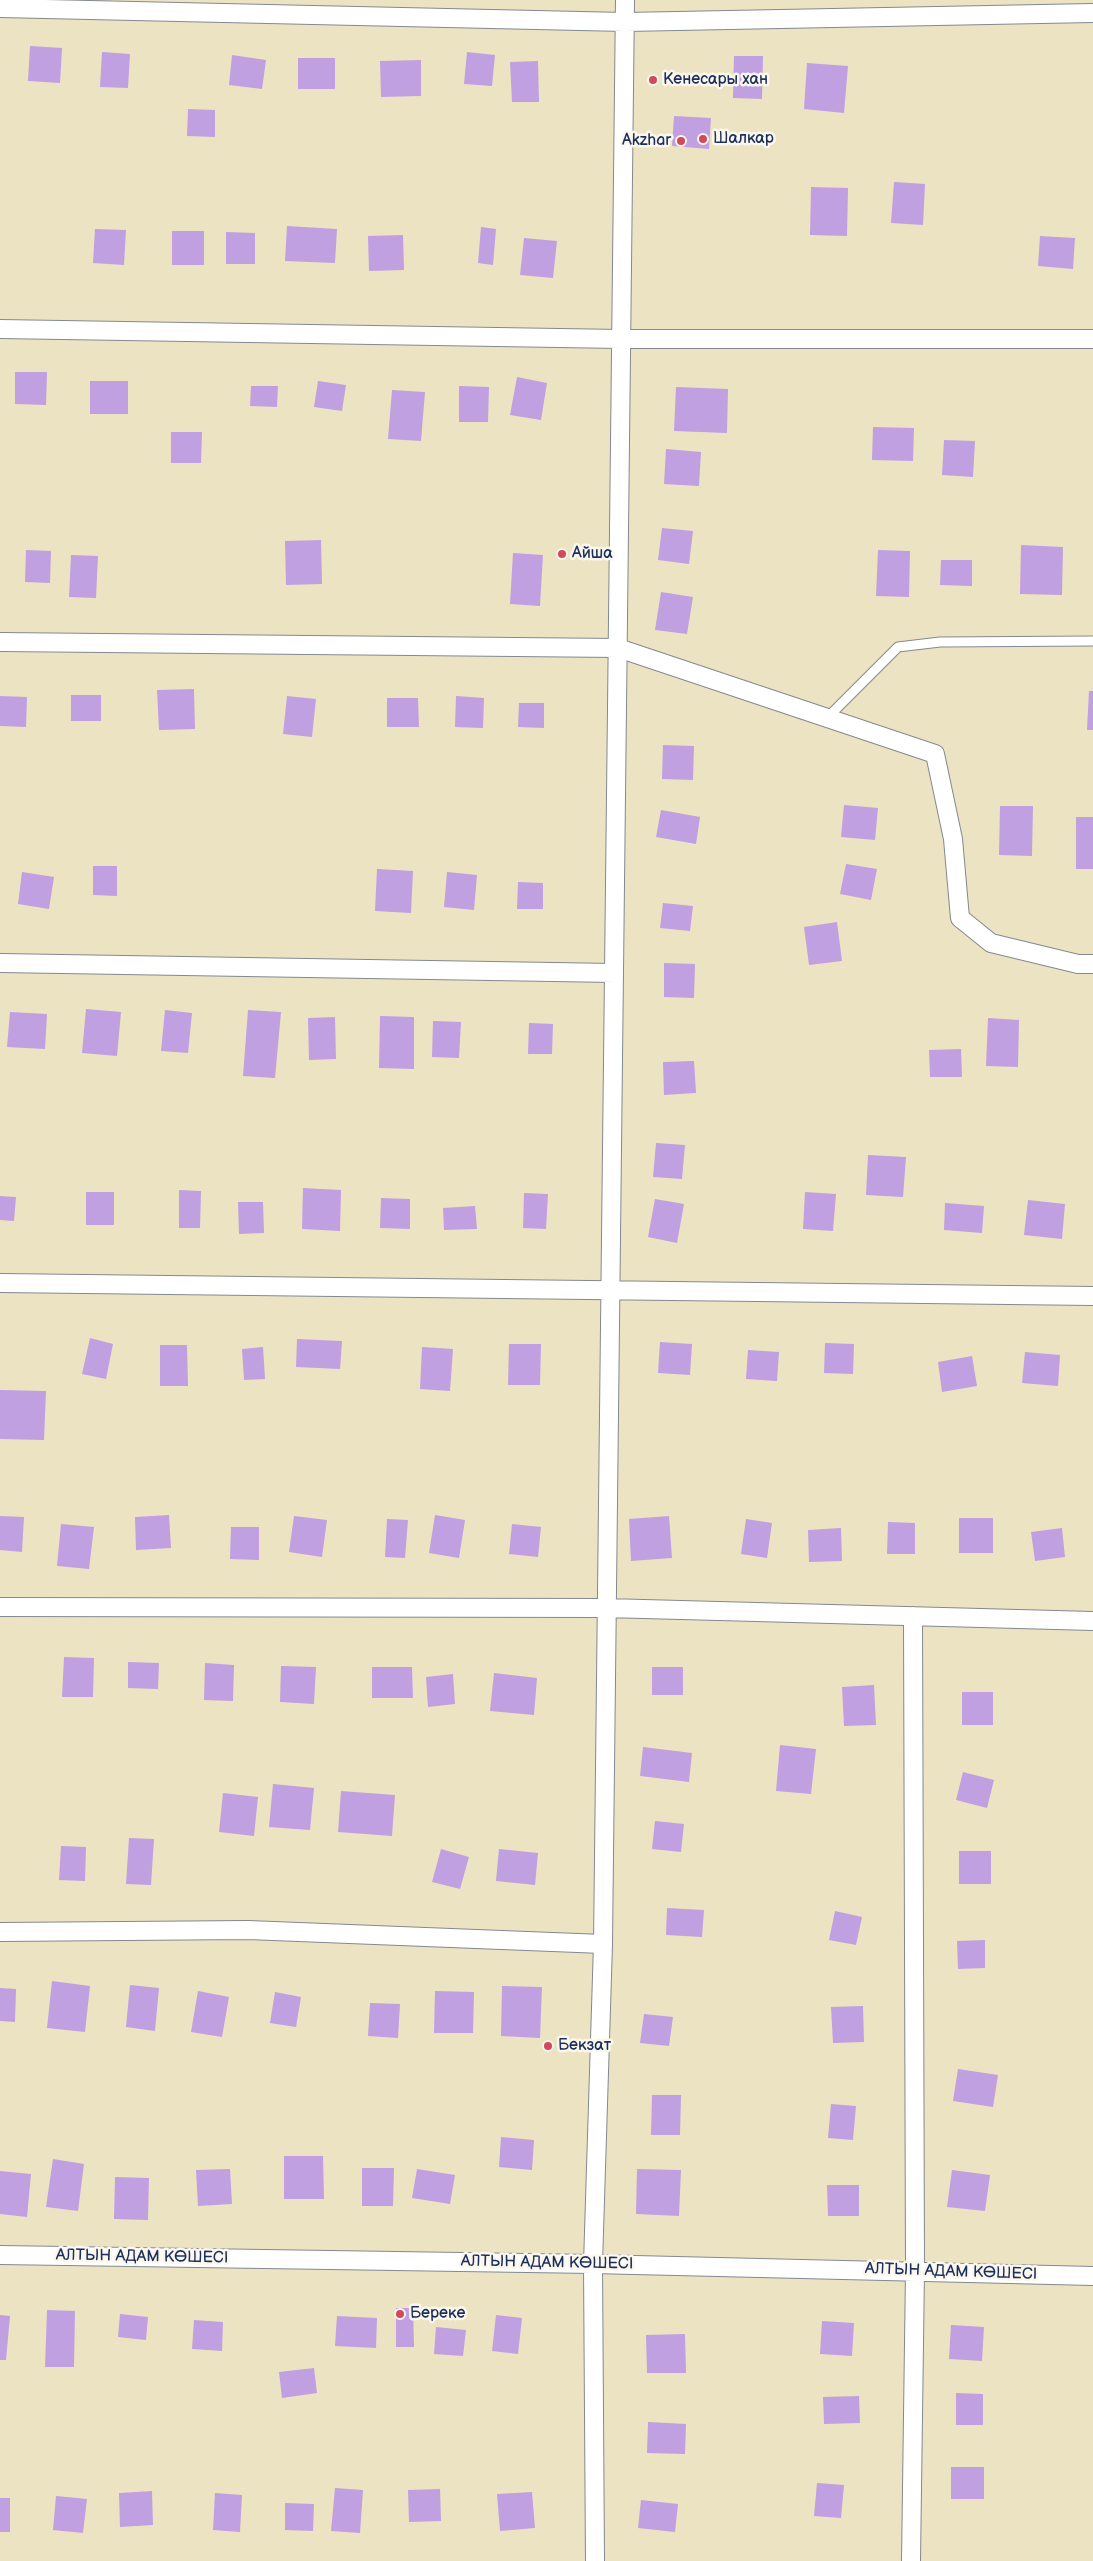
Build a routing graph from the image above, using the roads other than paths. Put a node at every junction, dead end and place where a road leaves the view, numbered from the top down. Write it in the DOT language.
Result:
graph roads {
  1 [pos="625,0"];
  2 [pos="0,8"];
  3 [pos="1093,12"];
  4 [pos="625,22"];
  5 [pos="0,329"];
  6 [pos="621,339"];
  7 [pos="1093,339"];
  8 [pos="1093,641"];
  9 [pos="0,642"];
  10 [pos="618,648"];
  11 [pos="827,718"];
  12 [pos="0,962"];
  13 [pos="1093,964"];
  14 [pos="614,973"];
  15 [pos="0,1283"];
  16 [pos="610,1290"];
  17 [pos="1093,1296"];
  18 [pos="0,1607"];
  19 [pos="606,1608"];
  20 [pos="913,1616"];
  21 [pos="1093,1621"];
  22 [pos="0,1932"];
  23 [pos="602,1944"];
  24 [pos="0,2255"];
  25 [pos="594,2264"];
  26 [pos="915,2271"];
  27 [pos="1093,2276"];
  28 [pos="595,2561"];
  29 [pos="911,2561"];
  1 -- 4 [label="street"];
  2 -- 4 [label="street"];
  3 -- 4 [label="street"];
  4 -- 6 [label="street"];
  5 -- 6 [label="street"];
  6 -- 7 [label="street"];
  6 -- 10 [label="street"];
  8 -- 11 [label="lane"];
  9 -- 10 [label="street"];
  10 -- 11 [label="street"];
  10 -- 14 [label="street"];
  11 -- 13 [label="street"];
  12 -- 14 [label="street"];
  14 -- 16 [label="street"];
  15 -- 16 [label="street"];
  16 -- 17 [label="street"];
  16 -- 19 [label="street"];
  18 -- 19 [label="street"];
  19 -- 20 [label="street"];
  19 -- 23 [label="street"];
  20 -- 21 [label="street"];
  20 -- 26 [label="street"];
  22 -- 23 [label="street"];
  23 -- 25 [label="street"];
  24 -- 25 [label="street, АЛТЫН АДАМ КӨШЕСІ"];
  25 -- 26 [label="street, АЛТЫН АДАМ КӨШЕСІ"];
  25 -- 28 [label="street"];
  26 -- 27 [label="street, АЛТЫН АДАМ КӨШЕСІ"];
  26 -- 29 [label="street"];
}
